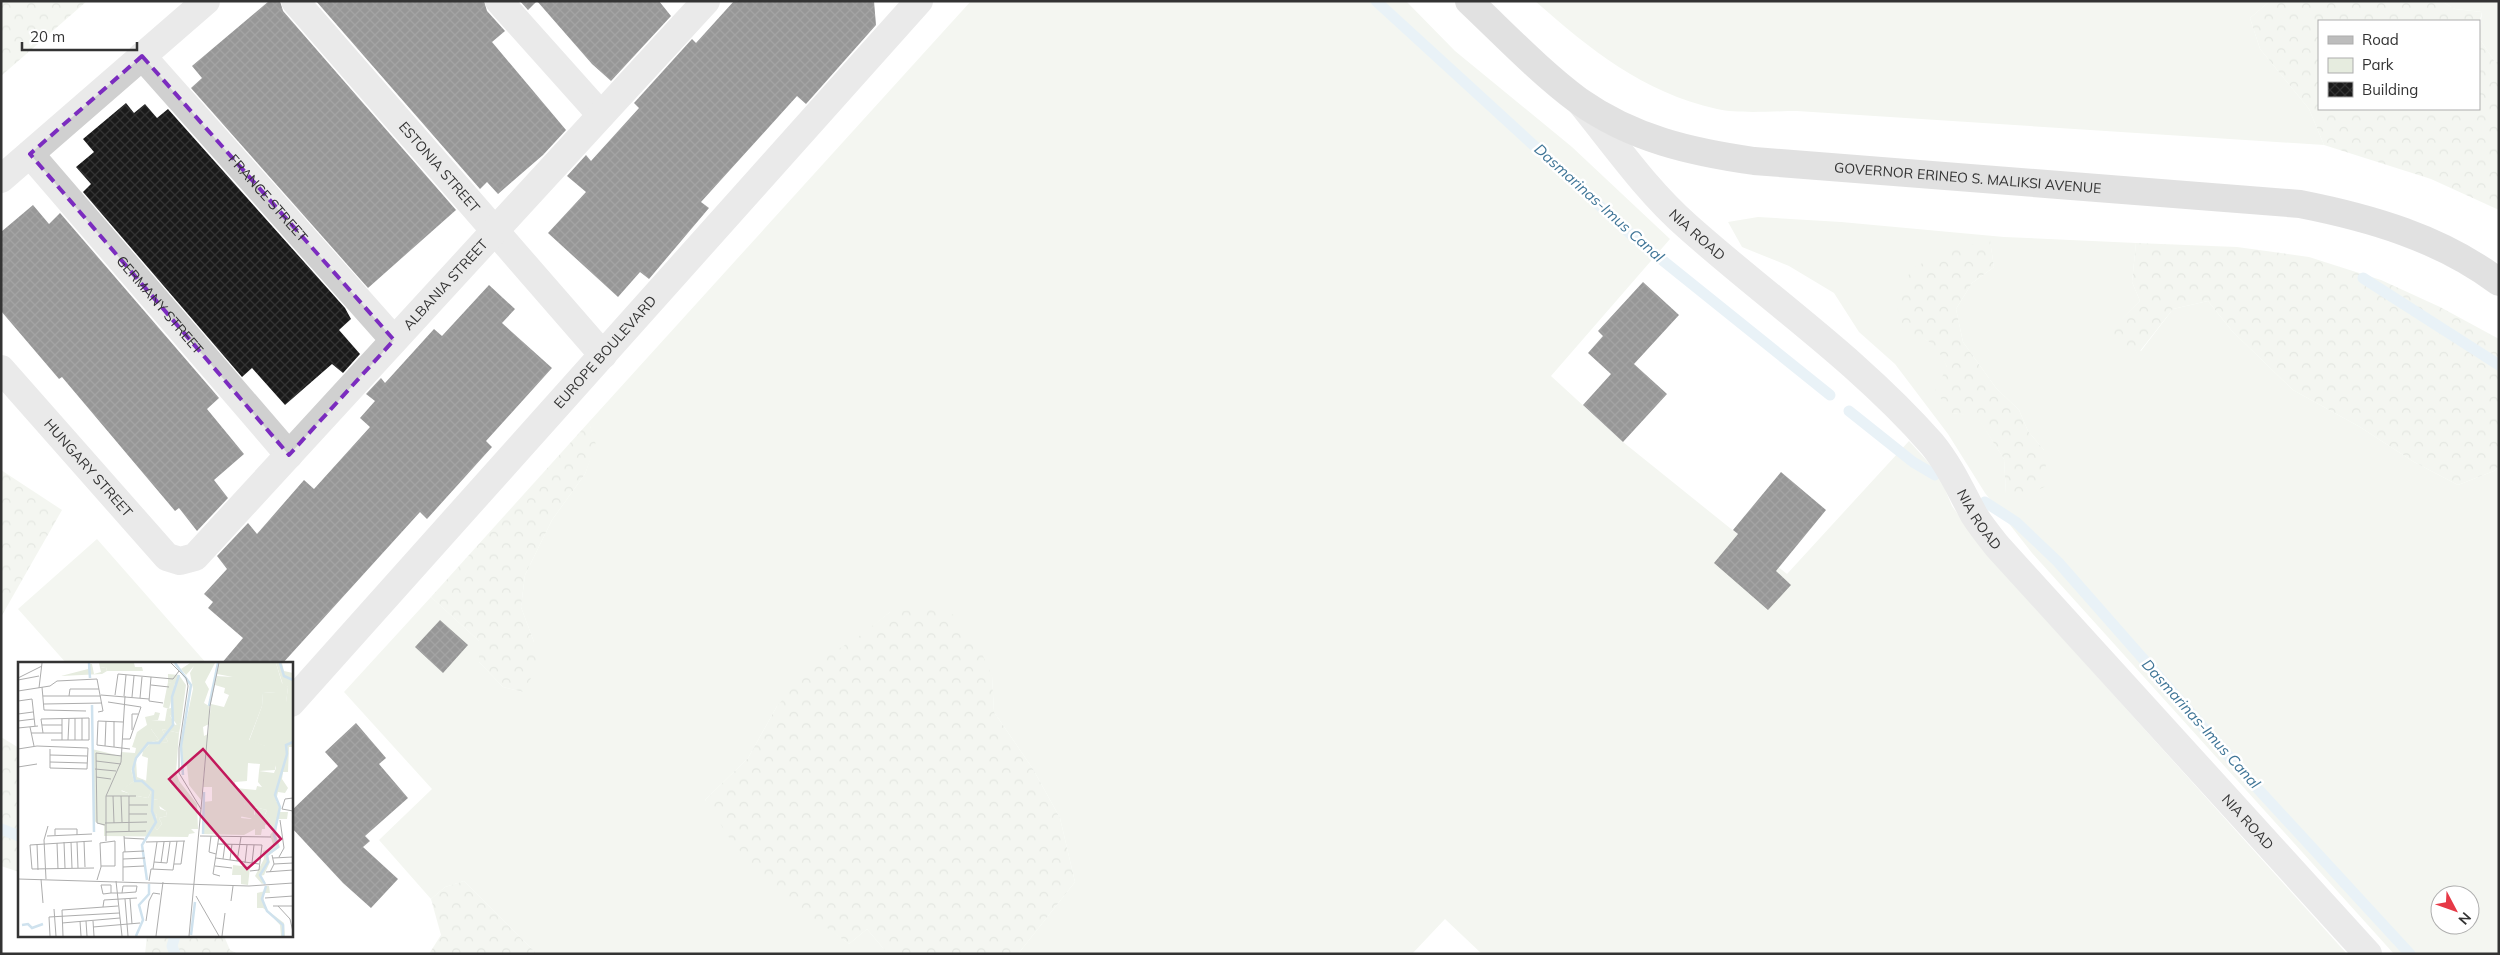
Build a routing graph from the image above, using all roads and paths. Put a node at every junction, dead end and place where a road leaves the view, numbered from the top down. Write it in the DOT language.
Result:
graph roads {
  1 [pos="206,1"];
  2 [pos="295,1"];
  3 [pos="499,1"];
  4 [pos="1469,1"];
  5 [pos="703,3"];
  6 [pos="913,4"];
  7 [pos="142,56"];
  8 [pos="1580,101"];
  9 [pos="601,115"];
  10 [pos="30,154"];
  11 [pos="1,179"];
  12 [pos="495,230"];
  13 [pos="2499,282"];
  14 [pos="394,340"];
  15 [pos="603,355"];
  16 [pos="1,369"];
  17 [pos="289,455"];
  18 [pos="180,561"];
  19 [pos="292,702"];
  20 [pos="2368,954"];
  1 -- 7 [label="street"];
  2 -- 12 [label="street, ESTONIA STREET"];
  3 -- 9 [label="street"];
  4 -- 8 [label="main road, GOVERNOR ERINEO S. MALIKSI AVENUE"];
  5 -- 9 [label="street, ALBANIA STREET"];
  6 -- 15 [label="street, EUROPE BOULEVARD"];
  7 -- 10 [label="street"];
  7 -- 14 [label="street, FRANCE STREET"];
  8 -- 13 [label="main road, GOVERNOR ERINEO S. MALIKSI AVENUE"];
  8 -- 20 [label="street, NIA ROAD"];
  9 -- 12 [label="street, ALBANIA STREET"];
  10 -- 11 [label="street"];
  10 -- 17 [label="street, GERMANY STREET"];
  12 -- 14 [label="street, ALBANIA STREET"];
  12 -- 15 [label="street, ESTONIA STREET"];
  14 -- 17 [label="street, ALBANIA STREET"];
  15 -- 19 [label="street, EUROPE BOULEVARD"];
  16 -- 18 [label="street, HUNGARY STREET"];
  17 -- 18 [label="street, ALBANIA STREET"];
}
